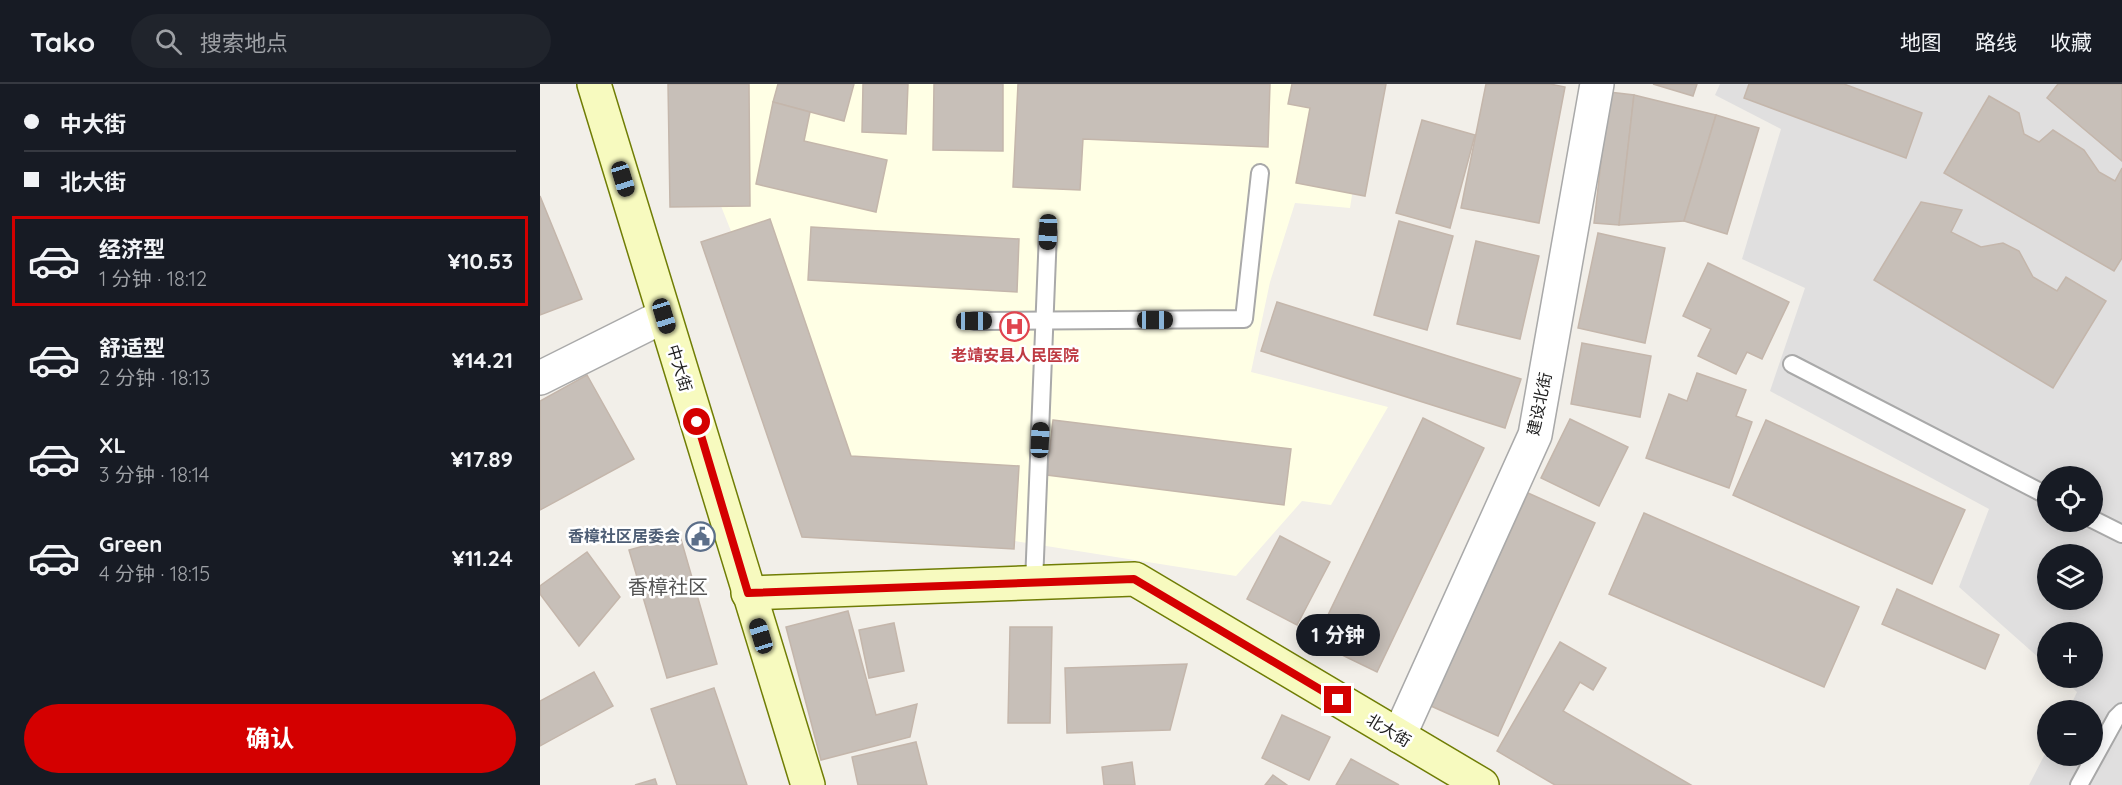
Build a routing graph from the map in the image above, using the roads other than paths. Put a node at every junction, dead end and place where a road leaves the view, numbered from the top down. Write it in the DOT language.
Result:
graph roads {
  1 [pos="1597,84"];
  2 [pos="595,86"];
  3 [pos="1260,172"];
  4 [pos="1048,232"];
  5 [pos="664,316"];
  6 [pos="974,321"];
  7 [pos="1045,321"];
  8 [pos="1792,364"];
  9 [pos="540,378"];
  10 [pos="2037,490"];
  11 [pos="2103,524"];
  12 [pos="2122,534"];
  13 [pos="1034,583"];
  14 [pos="748,593"];
  15 [pos="2122,712"];
  16 [pos="1400,736"];
  17 [pos="808,785"];
  18 [pos="1482,785"];
  19 [pos="2079,785"];
  1 -- 16 [label="street, 建设北街"];
  2 -- 5 [label="street, 中大街"];
  3 -- 7 [label="lane"];
  4 -- 7 [label="lane"];
  5 -- 9 [label="street"];
  5 -- 14 [label="street, 中大街"];
  6 -- 7 [label="lane"];
  7 -- 13 [label="lane"];
  8 -- 10 [label="lane"];
  11 -- 12 [label="lane"];
  13 -- 14 [label="street, 北大街"];
  13 -- 16 [label="street, 北大街"];
  14 -- 17 [label="street, 中大街"];
  15 -- 19 [label="lane"];
  16 -- 18 [label="street, 北大街"];
}
